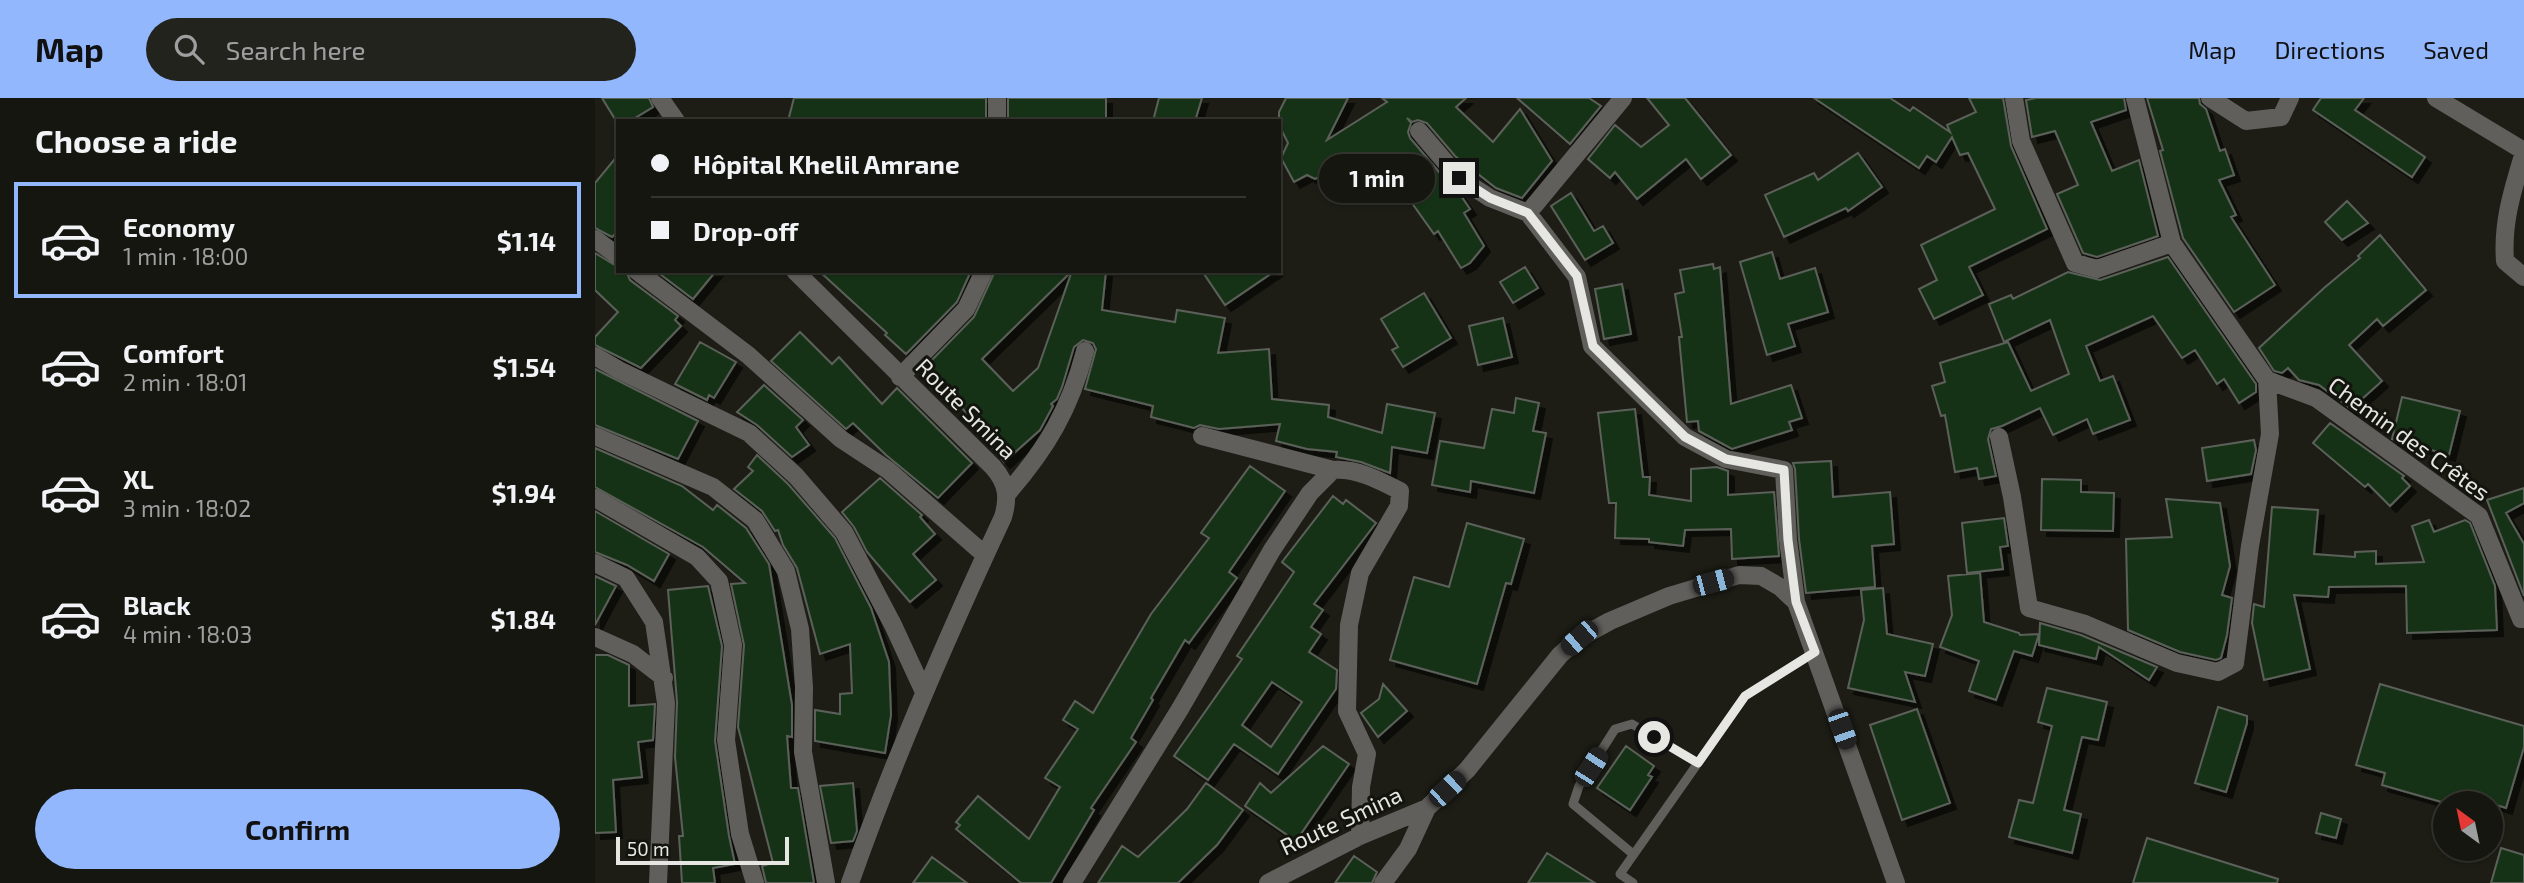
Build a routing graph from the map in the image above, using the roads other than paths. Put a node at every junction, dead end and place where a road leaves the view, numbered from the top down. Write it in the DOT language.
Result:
graph roads {
  1 [pos="660,98"];
  2 [pos="997,98"];
  3 [pos="1623,98"];
  4 [pos="2014,98"];
  5 [pos="2136,98"];
  6 [pos="2210,98"];
  7 [pos="2290,98"];
  8 [pos="2436,98"];
  9 [pos="675,119"];
  10 [pos="997,119"];
  11 [pos="1419,131"];
  12 [pos="2524,152"];
  13 [pos="1528,213"];
  14 [pos="595,239"];
  15 [pos="2172,243"];
  16 [pos="616,255"];
  17 [pos="640,273"];
  18 [pos="797,273"];
  19 [pos="983,273"];
  20 [pos="2524,277"];
  21 [pos="1085,351"];
  22 [pos="595,356"];
  23 [pos="900,377"];
  24 [pos="2267,380"];
  25 [pos="595,436"];
  26 [pos="1202,436"];
  27 [pos="1999,437"];
  28 [pos="1333,470"];
  29 [pos="1007,494"];
  30 [pos="595,498"];
  31 [pos="985,555"];
  32 [pos="595,563"];
  33 [pos="1796,602"];
  34 [pos="2524,619"];
  35 [pos="595,638"];
  36 [pos="1815,652"];
  37 [pos="664,678"];
  38 [pos="924,692"];
  39 [pos="1698,763"];
  40 [pos="1427,808"];
  41 [pos="1360,836"];
  42 [pos="1633,854"];
  43 [pos="658,883"];
  44 [pos="755,883"];
  45 [pos="826,883"];
  46 [pos="850,883"];
  47 [pos="1072,883"];
  48 [pos="1268,883"];
  49 [pos="1383,883"];
  50 [pos="1633,883"];
  51 [pos="1896,883"];
  1 -- 9 [label="street"];
  2 -- 10 [label="street"];
  3 -- 13 [label="street"];
  4 -- 15 [label="street"];
  5 -- 15 [label="street"];
  6 -- 7 [label="street"];
  8 -- 12 [label="street"];
  11 -- 13 [label="street"];
  12 -- 20 [label="street"];
  13 -- 33 [label="street"];
  14 -- 16 [label="street"];
  15 -- 24 [label="street"];
  17 -- 31 [label="street"];
  18 -- 23 [label="street, Route Smina"];
  19 -- 23 [label="street"];
  21 -- 29 [label="street"];
  22 -- 38 [label="street"];
  23 -- 29 [label="street, Route Smina"];
  24 -- 27 [label="street"];
  24 -- 34 [label="street, Chemin des Crêtes"];
  25 -- 45 [label="street"];
  26 -- 28 [label="street"];
  28 -- 41 [label="street"];
  28 -- 47 [label="street"];
  29 -- 31 [label="street, Route Smina"];
  30 -- 44 [label="street"];
  31 -- 38 [label="street, Route Smina"];
  32 -- 37 [label="street"];
  33 -- 36 [label="street"];
  33 -- 40 [label="street, Route Smina"];
  35 -- 37 [label="street"];
  36 -- 39 [label="lane"];
  36 -- 51 [label="street"];
  37 -- 43 [label="street"];
  38 -- 46 [label="street, Route Smina"];
  39 -- 42 [label="lane"];
  39 -- 42 [label="lane"];
  40 -- 41 [label="street, Route Smina"];
  40 -- 49 [label="street"];
  41 -- 48 [label="street, Route Smina"];
  42 -- 50 [label="lane"];
}
